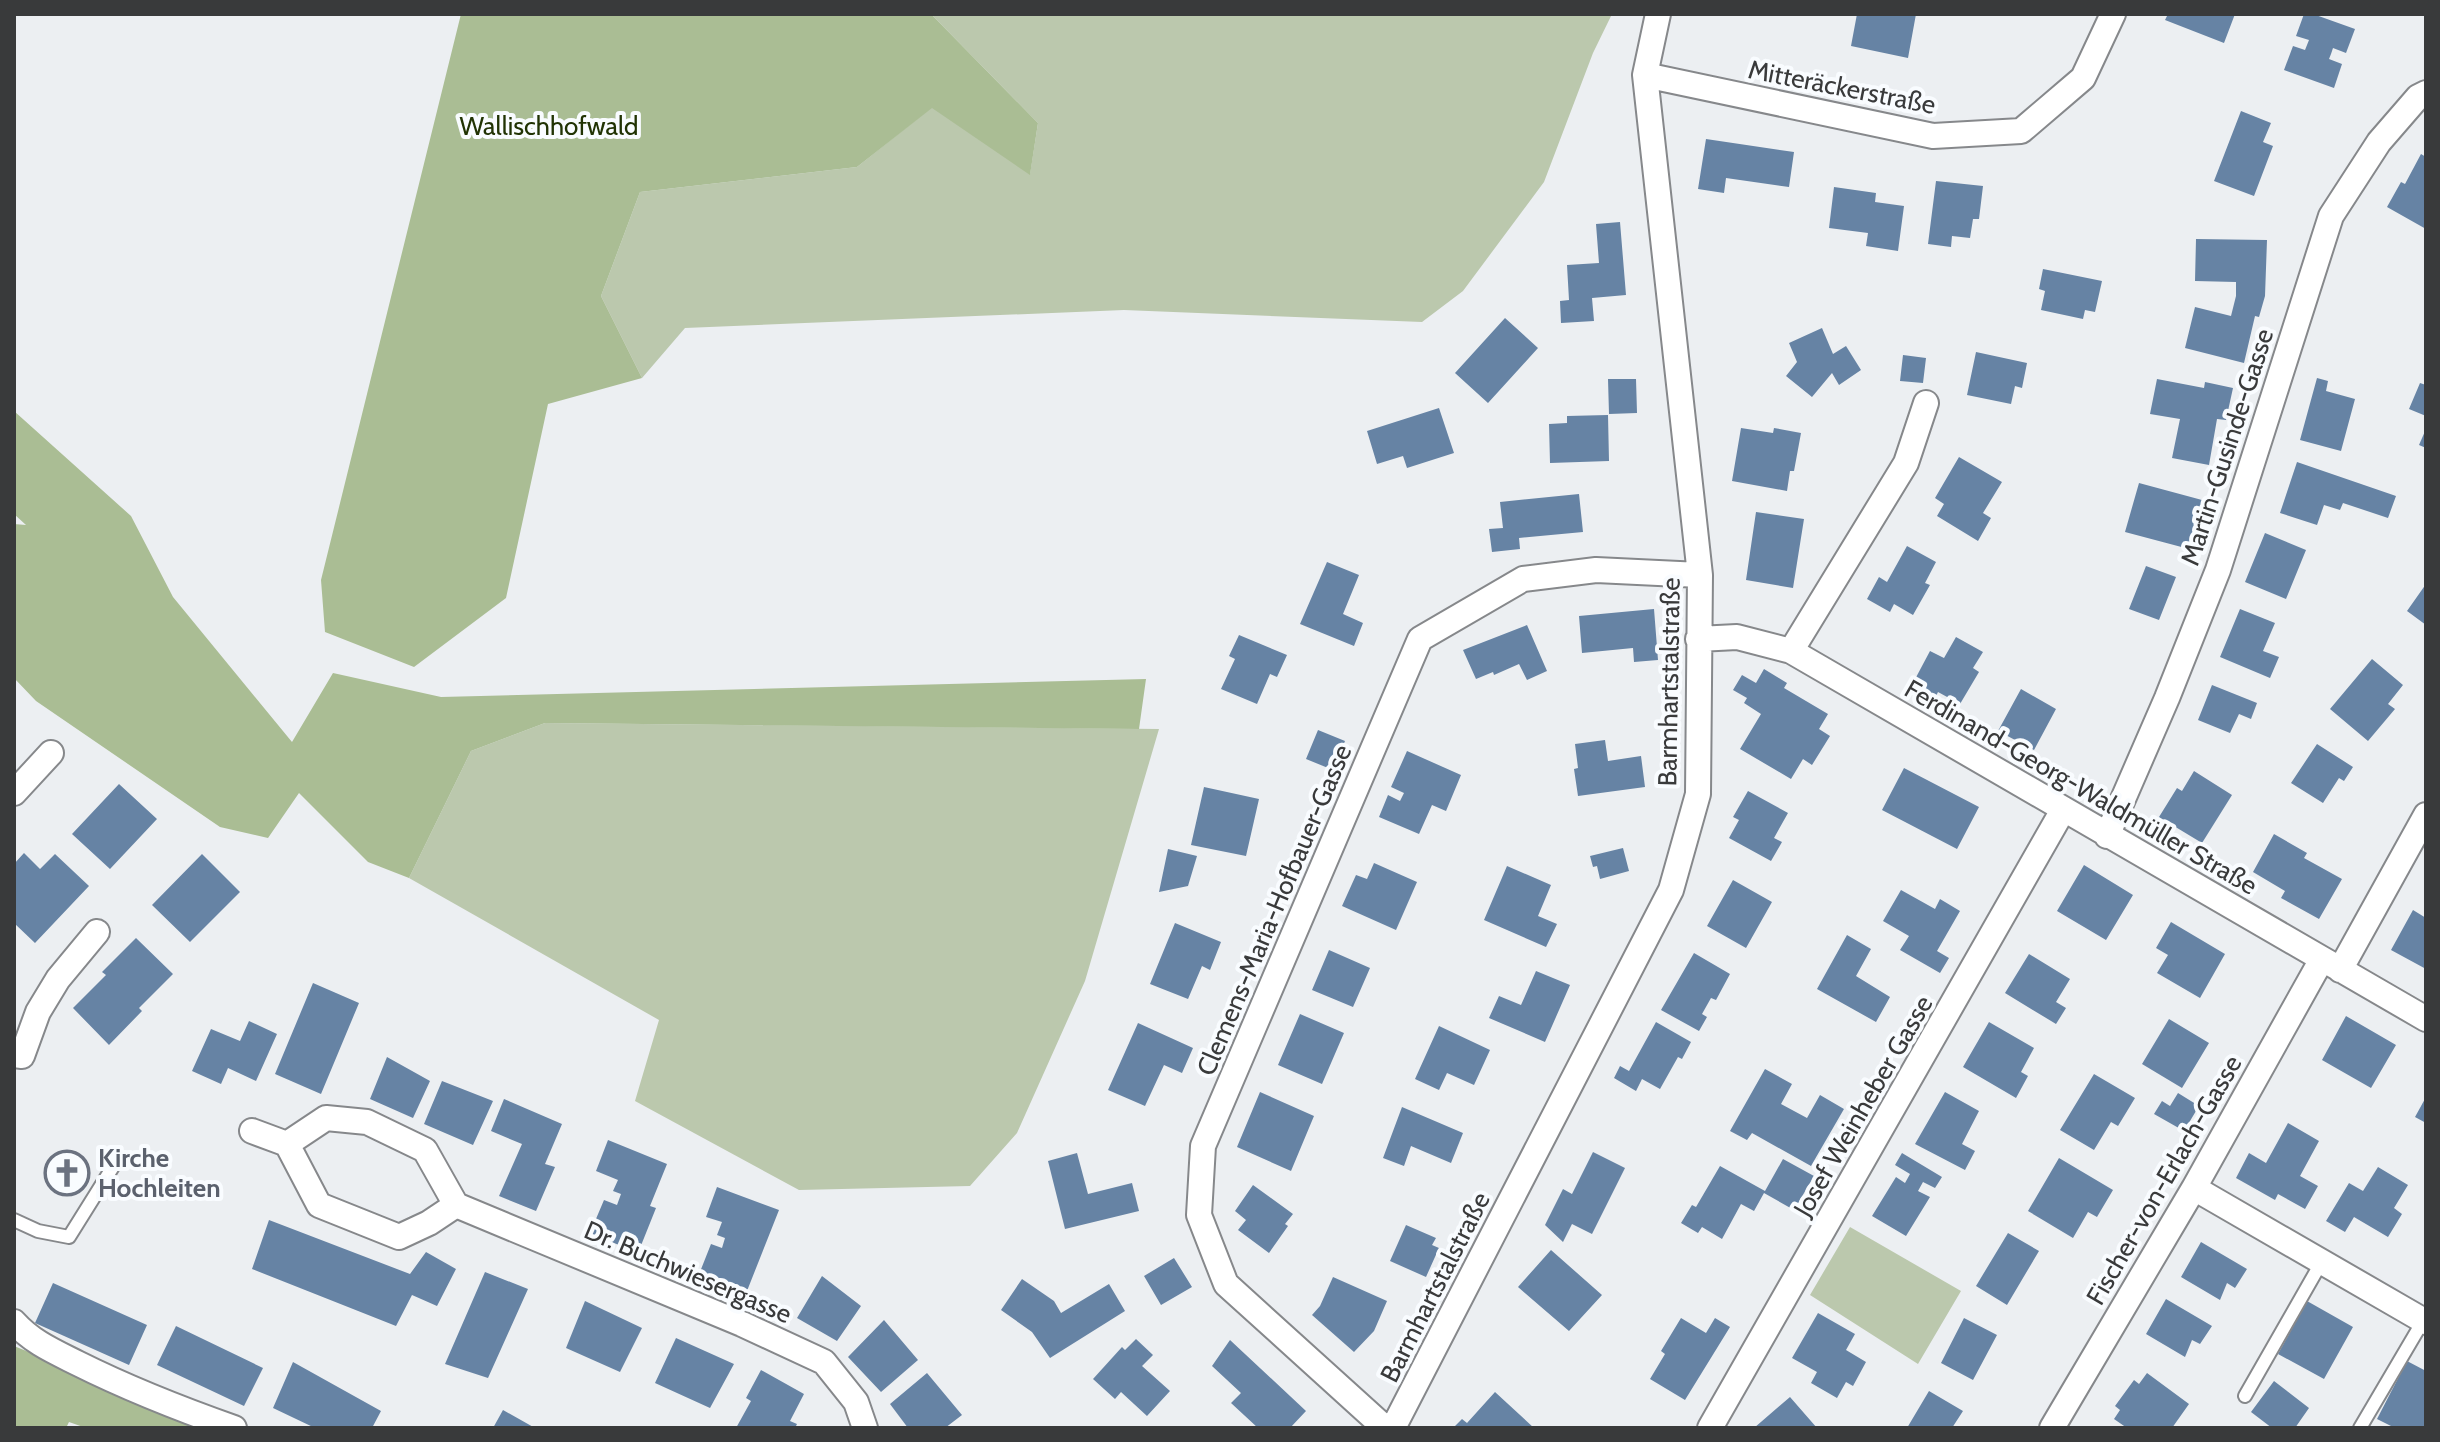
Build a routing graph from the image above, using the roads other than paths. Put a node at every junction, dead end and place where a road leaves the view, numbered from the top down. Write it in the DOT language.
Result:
graph roads {
  1 [pos="1658,14"];
  2 [pos="2113,14"];
  3 [pos="1645,75"];
  4 [pos="2426,93"];
  5 [pos="1926,403"];
  6 [pos="1700,575"];
  7 [pos="1698,639"];
  8 [pos="1791,651"];
  9 [pos="51,753"];
  10 [pos="14,793"];
  11 [pos="2063,810"];
  12 [pos="2426,815"];
  13 [pos="2107,836"];
  14 [pos="97,932"];
  15 [pos="2331,964"];
  16 [pos="2426,1019"];
  17 [pos="14,1055"];
  18 [pos="252,1131"];
  19 [pos="287,1144"];
  20 [pos="119,1157"];
  21 [pos="2194,1188"];
  22 [pos="456,1205"];
  23 [pos="14,1220"];
  24 [pos="2321,1263"];
  25 [pos="2424,1321"];
  26 [pos="14,1322"];
  27 [pos="2245,1396"];
  28 [pos="234,1428"];
  29 [pos="865,1428"];
  30 [pos="1385,1428"];
  31 [pos="1393,1428"];
  32 [pos="1710,1428"];
  33 [pos="2052,1428"];
  34 [pos="2360,1428"];
  1 -- 3 [label="street, Barmhartstalstraße"];
  2 -- 3 [label="street, Mitteräckerstraße"];
  3 -- 6 [label="street, Barmhartstalstraße"];
  4 -- 13 [label="street, Martin-Gusinde-Gasse"];
  5 -- 8 [label="street"];
  6 -- 7 [label="street, Barmhartstalstraße"];
  6 -- 30 [label="street, Clemens-Maria-Hofbauer-Gasse"];
  7 -- 8 [label="street, Ferdinand-Georg-Waldmüller Straße"];
  7 -- 31 [label="street, Barmhartstalstraße"];
  8 -- 11 [label="street, Ferdinand-Georg-Waldmüller Straße"];
  9 -- 10 [label="street"];
  11 -- 13 [label="street, Ferdinand-Georg-Waldmüller Straße"];
  11 -- 32 [label="street, Josef Weinheber Gasse"];
  12 -- 15 [label="street, Fischer-von-Erlach-Gasse"];
  13 -- 15 [label="street, Ferdinand-Georg-Waldmüller Straße"];
  14 -- 17 [label="street"];
  15 -- 16 [label="street, Ferdinand-Georg-Waldmüller Straße"];
  15 -- 21 [label="street, Fischer-von-Erlach-Gasse"];
  18 -- 19 [label="street"];
  19 -- 22 [label="street"];
  19 -- 22 [label="street"];
  20 -- 23 [label="lane"];
  21 -- 24 [label="street"];
  21 -- 33 [label="street, Fischer-von-Erlach-Gasse"];
  22 -- 29 [label="street, Dr. Buchwiesergasse"];
  24 -- 25 [label="street"];
  24 -- 27 [label="lane"];
  25 -- 34 [label="lane"];
  26 -- 28 [label="street"];
}
